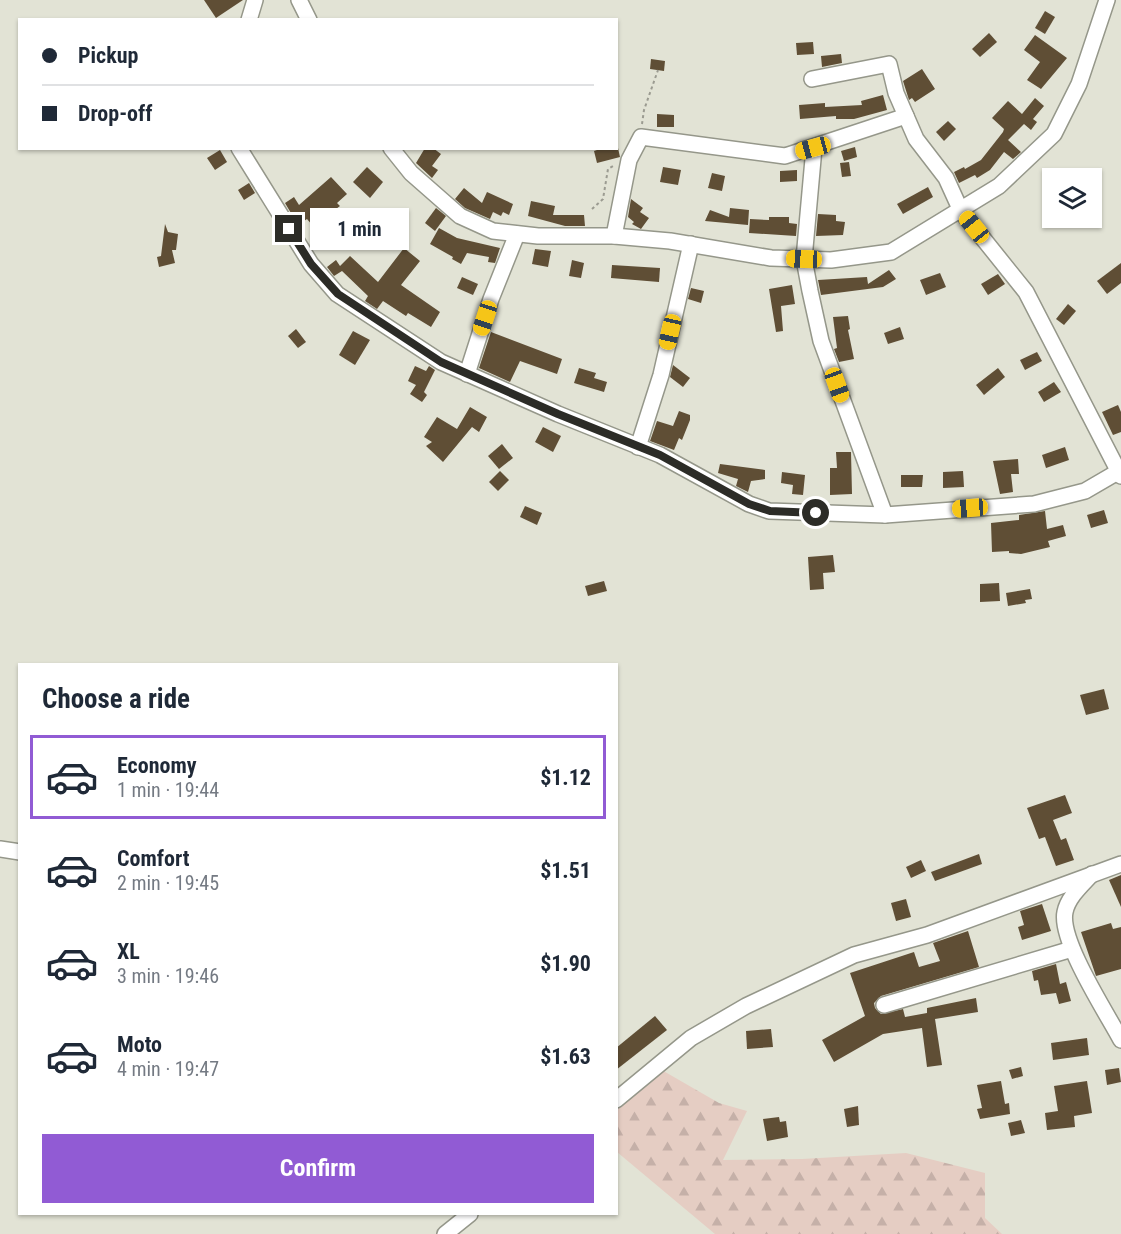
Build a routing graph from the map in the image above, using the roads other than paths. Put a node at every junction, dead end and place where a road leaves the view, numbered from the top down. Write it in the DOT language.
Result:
graph roads {
  1 [pos="255,0"];
  2 [pos="299,0"];
  3 [pos="1107,0"];
  4 [pos="250,18"];
  5 [pos="308,18"];
  6 [pos="812,79"];
  7 [pos="906,116"];
  8 [pos="813,148"];
  9 [pos="240,150"];
  10 [pos="393,150"];
  11 [pos="962,211"];
  12 [pos="517,234"];
  13 [pos="614,236"];
  14 [pos="690,244"];
  15 [pos="804,259"];
  16 [pos="467,374"];
  17 [pos="638,447"];
  18 [pos="1120,472"];
  19 [pos="885,515"];
  20 [pos="0,849"];
  21 [pos="18,852"];
  22 [pos="1121,864"];
  23 [pos="1094,872"];
  24 [pos="1072,949"];
  25 [pos="884,1005"];
  26 [pos="1121,1040"];
  27 [pos="618,1098"];
  28 [pos="469,1215"];
  29 [pos="445,1234"];
  1 -- 4 [label="street"];
  2 -- 5 [label="street"];
  3 -- 11 [label="street"];
  6 -- 7 [label="street"];
  7 -- 8 [label="street"];
  7 -- 11 [label="street"];
  8 -- 13 [label="street"];
  8 -- 15 [label="street"];
  9 -- 16 [label="street"];
  10 -- 12 [label="street"];
  11 -- 15 [label="street"];
  11 -- 18 [label="street"];
  12 -- 13 [label="street"];
  12 -- 16 [label="street"];
  13 -- 14 [label="street"];
  14 -- 15 [label="street"];
  14 -- 17 [label="street"];
  15 -- 19 [label="street"];
  16 -- 17 [label="street"];
  17 -- 19 [label="street"];
  18 -- 19 [label="street"];
  20 -- 21 [label="street"];
  22 -- 23 [label="street"];
  23 -- 24 [label="street"];
  23 -- 27 [label="street"];
  24 -- 25 [label="street"];
  24 -- 26 [label="street"];
  28 -- 29 [label="street"];
}
